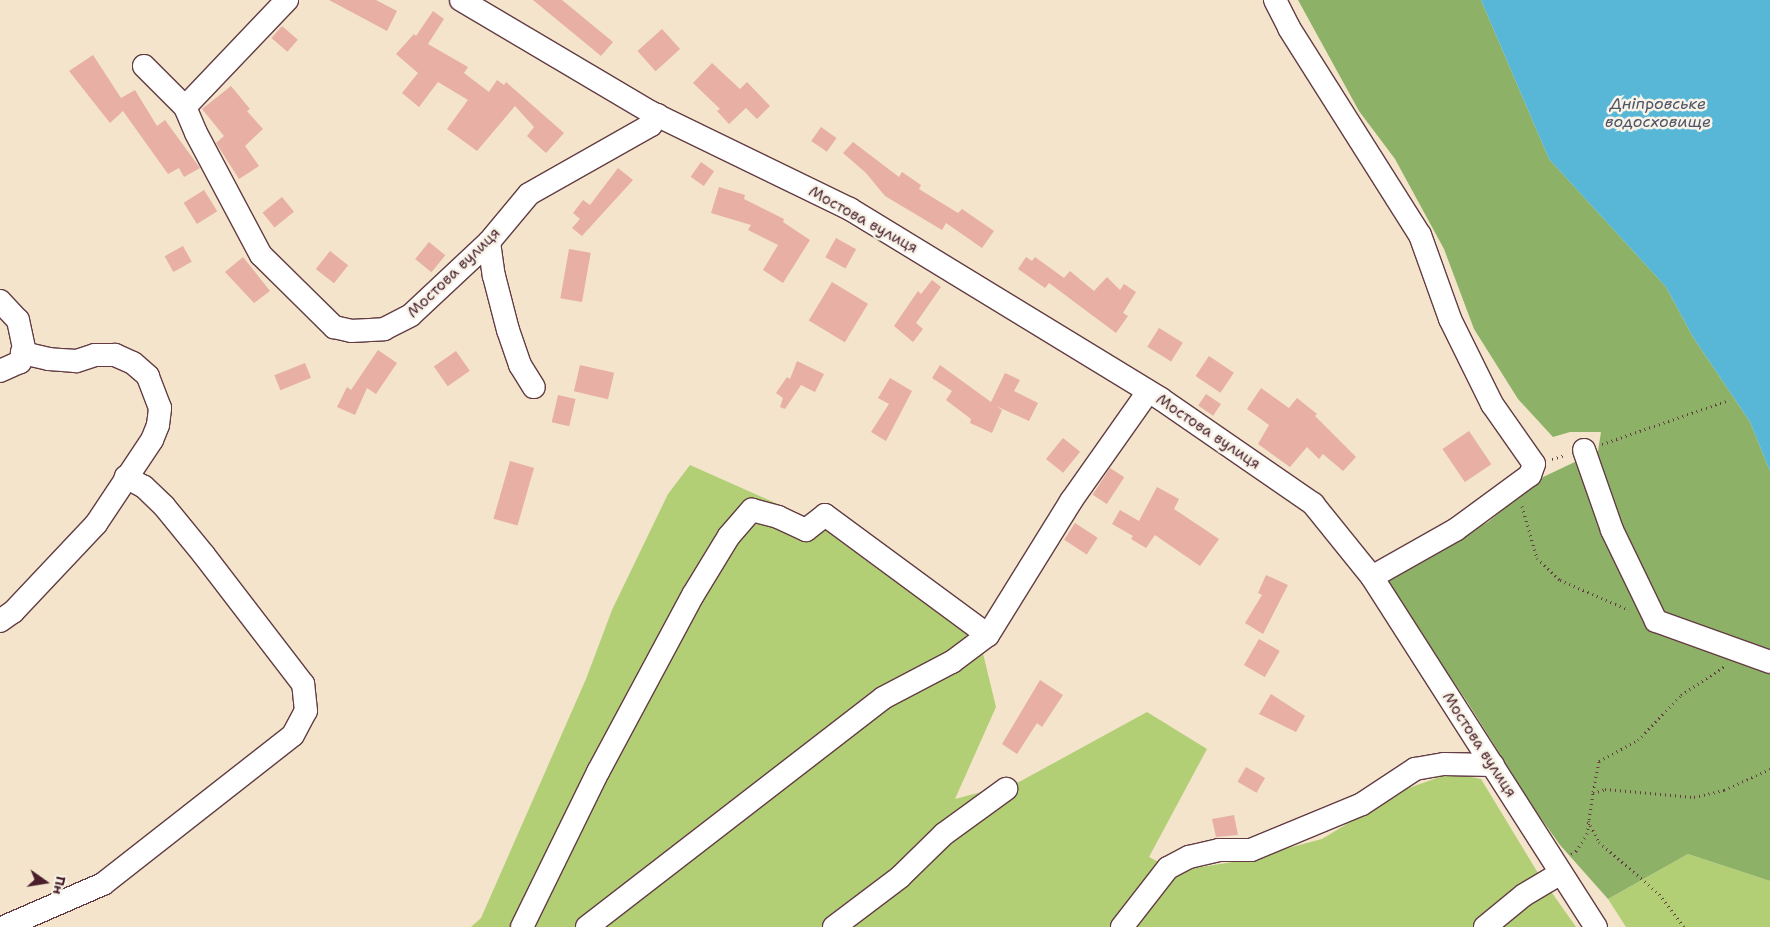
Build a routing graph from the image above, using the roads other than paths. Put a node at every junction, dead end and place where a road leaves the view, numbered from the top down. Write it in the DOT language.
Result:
graph roads {
  1 [pos="287,0"];
  2 [pos="461,0"];
  3 [pos="1275,0"];
  4 [pos="144,66"];
  5 [pos="185,107"];
  6 [pos="657,115"];
  7 [pos="489,242"];
  8 [pos="0,301"];
  9 [pos="22,353"];
  10 [pos="0,372"];
  11 [pos="534,387"];
  12 [pos="1148,392"];
  13 [pos="1584,450"];
  14 [pos="126,477"];
  15 [pos="1372,577"];
  16 [pos="0,621"];
  17 [pos="988,635"];
  18 [pos="1770,662"];
  19 [pos="1493,766"];
  20 [pos="1006,790"];
  21 [pos="1558,867"];
  22 [pos="4,927"];
  23 [pos="522,927"];
  24 [pos="587,927"];
  25 [pos="834,927"];
  26 [pos="1122,927"];
  27 [pos="1485,927"];
  28 [pos="1596,927"];
  1 -- 5 [label="street"];
  2 -- 6 [label="street, Мостова вулиця"];
  3 -- 15 [label="street"];
  4 -- 5 [label="street, Мостова вулиця"];
  5 -- 7 [label="street, Мостова вулиця"];
  6 -- 7 [label="street, Мостова вулиця"];
  6 -- 12 [label="street, Мостова вулиця"];
  7 -- 11 [label="street"];
  8 -- 9 [label="street"];
  9 -- 10 [label="street"];
  9 -- 14 [label="street"];
  12 -- 15 [label="street, Мостова вулиця"];
  12 -- 17 [label="street"];
  13 -- 18 [label="street"];
  14 -- 16 [label="street"];
  14 -- 22 [label="street"];
  15 -- 19 [label="street, Мостова вулиця"];
  17 -- 23 [label="street"];
  17 -- 24 [label="street"];
  19 -- 21 [label="street, Мостова вулиця"];
  19 -- 26 [label="street"];
  20 -- 25 [label="street"];
  21 -- 27 [label="street"];
  21 -- 28 [label="street, Мостова вулиця"];
}
